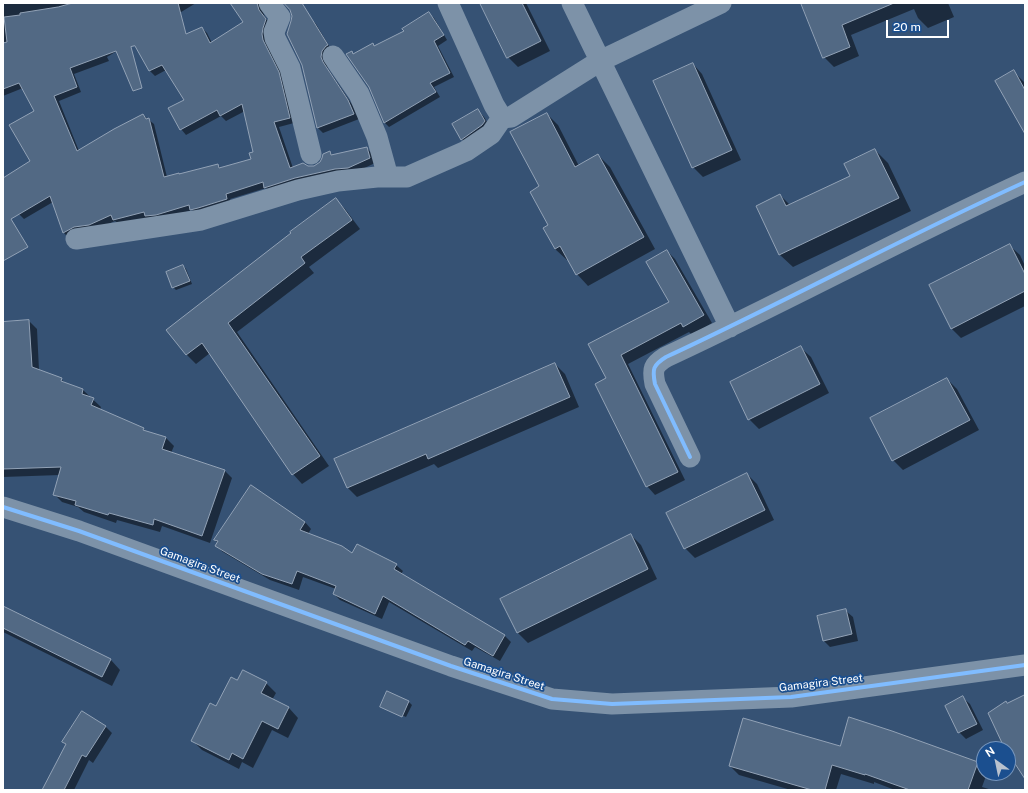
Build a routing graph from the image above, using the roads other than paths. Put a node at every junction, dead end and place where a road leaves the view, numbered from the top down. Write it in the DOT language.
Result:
graph roads {
  1 [pos="269,3"];
  2 [pos="448,3"];
  3 [pos="572,3"];
  4 [pos="721,3"];
  5 [pos="333,56"];
  6 [pos="600,62"];
  7 [pos="502,118"];
  8 [pos="311,154"];
  9 [pos="388,177"];
  10 [pos="1025,182"];
  11 [pos="76,239"];
  12 [pos="730,327"];
  13 [pos="690,457"];
  14 [pos="3,507"];
  15 [pos="1025,664"];
  1 -- 8 [label="street"];
  2 -- 7 [label="street"];
  3 -- 6 [label="street"];
  4 -- 6 [label="street"];
  5 -- 9 [label="street"];
  6 -- 7 [label="street"];
  6 -- 12 [label="street"];
  7 -- 9 [label="street"];
  9 -- 11 [label="street"];
  10 -- 12 [label="street"];
  12 -- 13 [label="street"];
  14 -- 15 [label="street, Gamagira Street"];
}
